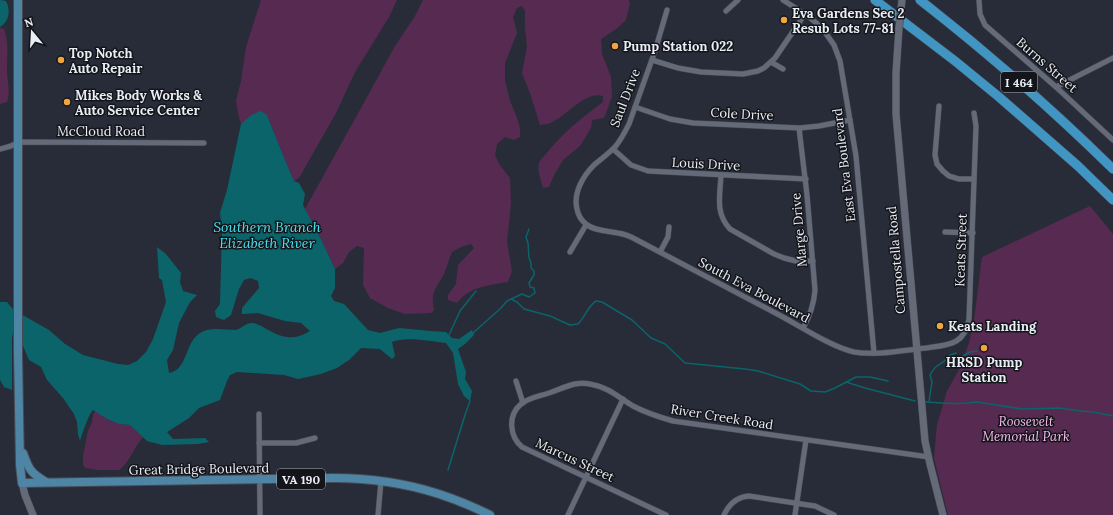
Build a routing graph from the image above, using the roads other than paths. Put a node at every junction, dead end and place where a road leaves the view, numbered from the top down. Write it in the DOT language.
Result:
graph roads {
  1 [pos="18,0"];
  2 [pos="738,0"];
  3 [pos="783,0"];
  4 [pos="875,0"];
  5 [pos="902,0"];
  6 [pos="920,0"];
  7 [pos="980,0"];
  8 [pos="667,10"];
  9 [pos="726,11"];
  10 [pos="804,14"];
  11 [pos="1113,58"];
  12 [pos="652,60"];
  13 [pos="771,62"];
  14 [pos="783,69"];
  15 [pos="1056,87"];
  16 [pos="939,106"];
  17 [pos="635,107"];
  18 [pos="974,113"];
  19 [pos="850,120"];
  20 [pos="799,128"];
  21 [pos="1113,140"];
  22 [pos="18,142"];
  23 [pos="1049,142"];
  24 [pos="204,143"];
  25 [pos="0,149"];
  26 [pos="613,149"];
  27 [pos="1113,168"];
  28 [pos="721,175"];
  29 [pos="806,179"];
  30 [pos="974,179"];
  31 [pos="1113,200"];
  32 [pos="1113,208"];
  33 [pos="586,225"];
  34 [pos="669,227"];
  35 [pos="945,232"];
  36 [pos="972,233"];
  37 [pos="570,252"];
  38 [pos="660,252"];
  39 [pos="813,261"];
  40 [pos="803,328"];
  41 [pos="917,350"];
  42 [pos="874,353"];
  43 [pos="516,381"];
  44 [pos="623,399"];
  45 [pos="523,403"];
  46 [pos="259,414"];
  47 [pos="314,438"];
  48 [pos="806,440"];
  49 [pos="259,443"];
  50 [pos="20,448"];
  51 [pos="929,458"];
  52 [pos="586,478"];
  53 [pos="260,480"];
  54 [pos="381,481"];
  55 [pos="46,482"];
  56 [pos="22,483"];
  57 [pos="797,503"];
  58 [pos="33,515"];
  59 [pos="260,515"];
  60 [pos="378,515"];
  61 [pos="490,515"];
  62 [pos="568,515"];
  63 [pos="666,515"];
  64 [pos="724,515"];
  65 [pos="796,515"];
  66 [pos="834,515"];
  67 [pos="943,515"];
  1 -- 22 [label="main road"];
  2 -- 9 [label="street"];
  3 -- 10 [label="street, East Eva Boulevard"];
  4 -- 23 [label="highway, I 464"];
  5 -- 41 [label="main road, Campostella Road, bridge"];
  6 -- 27 [label="highway, I 464"];
  7 -- 15 [label="street, Burns Street"];
  8 -- 12 [label="street, Saul Drive"];
  10 -- 13 [label="street"];
  10 -- 19 [label="street, East Eva Boulevard"];
  11 -- 15 [label="street"];
  12 -- 13 [label="street"];
  12 -- 17 [label="street, Saul Drive"];
  13 -- 14 [label="street"];
  15 -- 21 [label="street, Burns Street"];
  16 -- 30 [label="street"];
  17 -- 20 [label="street, Cole Drive"];
  17 -- 26 [label="street, Saul Drive"];
  18 -- 30 [label="street, Keats Street"];
  19 -- 20 [label="street, Cole Drive"];
  19 -- 42 [label="street, East Eva Boulevard"];
  20 -- 29 [label="street, Marge Drive"];
  22 -- 24 [label="street, McCloud Road"];
  22 -- 25 [label="street, McCloud Road"];
  22 -- 50 [label="main road"];
  23 -- 31 [label="highway, I 464"];
  23 -- 32 [label="highway"];
  26 -- 28 [label="street, Louis Drive"];
  26 -- 33 [label="street, Saul Drive"];
  28 -- 29 [label="street, Louis Drive"];
  28 -- 39 [label="street"];
  29 -- 39 [label="street, Marge Drive"];
  30 -- 36 [label="street, Keats Street"];
  33 -- 37 [label="street"];
  33 -- 38 [label="street, South Eva Boulevard"];
  34 -- 38 [label="street"];
  35 -- 36 [label="street"];
  36 -- 41 [label="street, Keats Street"];
  38 -- 40 [label="street, South Eva Boulevard"];
  39 -- 40 [label="street, Marge Drive"];
  40 -- 42 [label="street, South Eva Boulevard"];
  41 -- 42 [label="street, South Eva Boulevard"];
  41 -- 51 [label="main road, Campostella Road"];
  43 -- 45 [label="street"];
  44 -- 45 [label="street, River Creek Road"];
  44 -- 48 [label="street, River Creek Road"];
  44 -- 52 [label="street"];
  45 -- 52 [label="street, Marcus Street"];
  46 -- 49 [label="street"];
  47 -- 49 [label="street"];
  48 -- 51 [label="street, River Creek Road"];
  48 -- 57 [label="street"];
  49 -- 53 [label="street"];
  50 -- 55 [label="main road"];
  50 -- 56 [label="main road"];
  51 -- 67 [label="main road, Campostella Road"];
  52 -- 62 [label="street"];
  52 -- 63 [label="street, Marcus Street"];
  53 -- 54 [label="main road, Great Bridge Boulevard / VA 190"];
  53 -- 55 [label="main road, Great Bridge Boulevard / VA 190"];
  53 -- 59 [label="street"];
  54 -- 60 [label="street"];
  54 -- 61 [label="main road, Great Bridge Boulevard / VA 190"];
  55 -- 56 [label="main road, Great Bridge Boulevard / VA 190"];
  56 -- 58 [label="main road"];
  57 -- 64 [label="street"];
  57 -- 65 [label="street"];
  57 -- 66 [label="street"];
}
